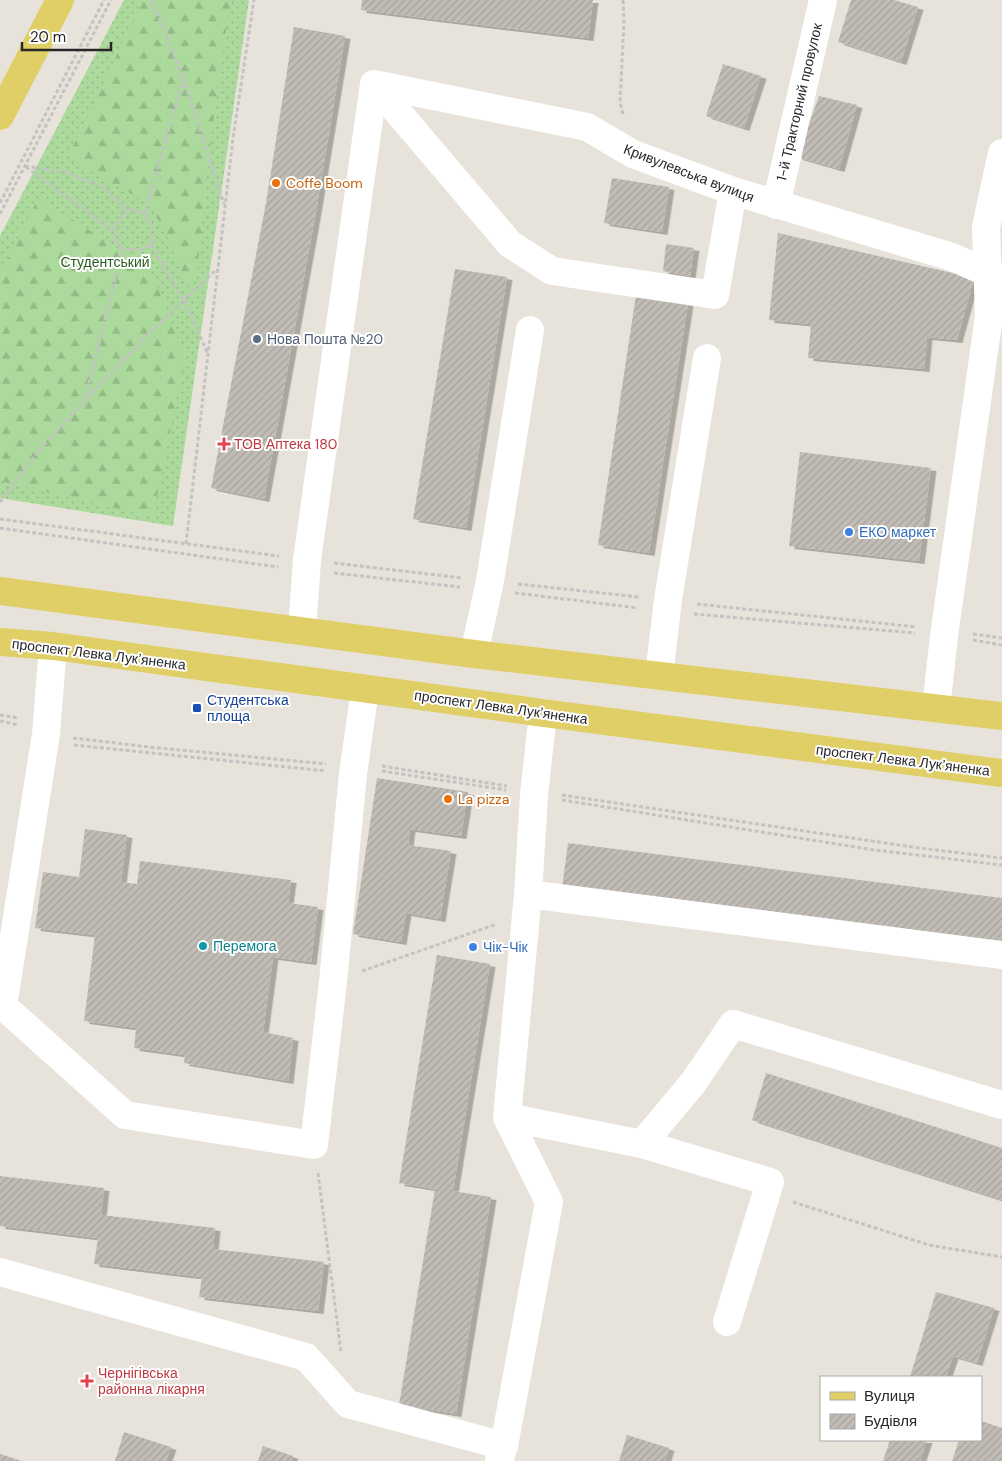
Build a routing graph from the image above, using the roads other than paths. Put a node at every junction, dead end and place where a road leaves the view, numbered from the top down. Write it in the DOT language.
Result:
graph roads {
  1 [pos="60,0"];
  2 [pos="823,0"];
  3 [pos="374,84"];
  4 [pos="0,116"];
  5 [pos="1002,153"];
  6 [pos="733,191"];
  7 [pos="776,205"];
  8 [pos="995,276"];
  9 [pos="530,330"];
  10 [pos="707,358"];
  11 [pos="0,591"];
  12 [pos="302,630"];
  13 [pos="0,642"];
  14 [pos="53,646"];
  15 [pos="474,654"];
  16 [pos="659,675"];
  17 [pos="365,688"];
  18 [pos="936,708"];
  19 [pos="543,713"];
  20 [pos="1002,716"];
  21 [pos="1002,773"];
  22 [pos="527,904"];
  23 [pos="1002,955"];
  24 [pos="1002,1105"];
  25 [pos="507,1117"];
  26 [pos="642,1144"];
  27 [pos="0,1272"];
  28 [pos="727,1322"];
  29 [pos="501,1453"];
  1 -- 4 [label="main road"];
  2 -- 7 [label="street, 1-й Тракторний провулок"];
  3 -- 6 [label="street, Кривулевська вулиця"];
  3 -- 6 [label="street"];
  3 -- 12 [label="street"];
  5 -- 8 [label="street"];
  6 -- 7 [label="street, Кривулевська вулиця"];
  7 -- 8 [label="street, Кривулевська вулиця"];
  8 -- 18 [label="street"];
  9 -- 15 [label="street"];
  10 -- 16 [label="street"];
  11 -- 12 [label="main road"];
  12 -- 15 [label="main road"];
  13 -- 14 [label="main road, проспект Левка Лукʼяненка"];
  14 -- 17 [label="main road, проспект Левка Лукʼяненка"];
  14 -- 17 [label="street"];
  15 -- 16 [label="main road"];
  16 -- 18 [label="main road"];
  17 -- 19 [label="main road, проспект Левка Лукʼяненка"];
  18 -- 20 [label="main road"];
  19 -- 21 [label="main road, проспект Левка Лукʼяненка"];
  19 -- 22 [label="street"];
  22 -- 23 [label="street"];
  22 -- 25 [label="street"];
  24 -- 26 [label="street"];
  25 -- 26 [label="street"];
  25 -- 29 [label="street"];
  26 -- 28 [label="street"];
  27 -- 29 [label="street"];
}
